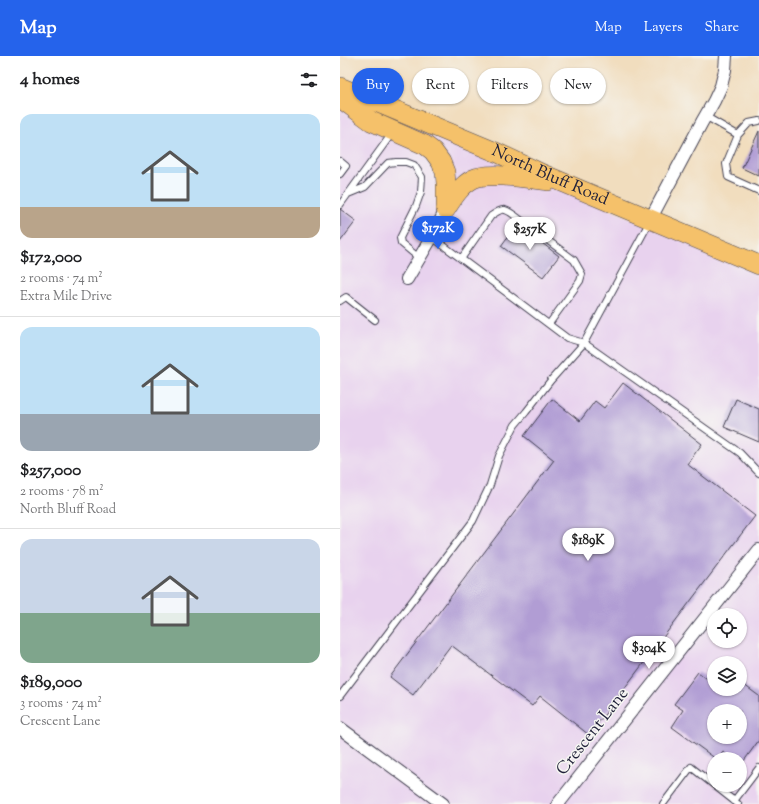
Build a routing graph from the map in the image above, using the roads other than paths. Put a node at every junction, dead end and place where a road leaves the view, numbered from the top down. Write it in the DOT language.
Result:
graph roads {
  1 [pos="726,56"];
  2 [pos="340,87"];
  3 [pos="340,98"];
  4 [pos="705,116"];
  5 [pos="759,121"];
  6 [pos="394,131"];
  7 [pos="738,135"];
  8 [pos="340,161"];
  9 [pos="340,174"];
  10 [pos="567,184"];
  11 [pos="759,191"];
  12 [pos="348,194"];
  13 [pos="340,205"];
  14 [pos="446,209"];
  15 [pos="651,218"];
  16 [pos="432,237"];
  17 [pos="419,258"];
  18 [pos="461,259"];
  19 [pos="759,265"];
  20 [pos="407,279"];
  21 [pos="340,301"];
  22 [pos="375,320"];
  23 [pos="549,324"];
  24 [pos="584,343"];
  25 [pos="759,473"];
  26 [pos="759,550"];
  27 [pos="340,696"];
  28 [pos="340,728"];
  29 [pos="759,768"];
  30 [pos="736,802"];
  31 [pos="443,804"];
  32 [pos="558,804"];
  33 [pos="663,804"];
  1 -- 4 [label="street"];
  2 -- 10 [label="main road, North Bluff Road"];
  3 -- 6 [label="main road"];
  4 -- 7 [label="lane"];
  4 -- 15 [label="street"];
  5 -- 7 [label="lane"];
  6 -- 12 [label="lane"];
  6 -- 14 [label="main road"];
  7 -- 11 [label="lane"];
  8 -- 9 [label="lane"];
  10 -- 14 [label="main road"];
  10 -- 15 [label="main road, North Bluff Road"];
  12 -- 13 [label="lane"];
  12 -- 17 [label="lane"];
  14 -- 16 [label="street"];
  15 -- 19 [label="main road, North Bluff Road"];
  15 -- 24 [label="lane"];
  16 -- 17 [label="street"];
  16 -- 18 [label="lane"];
  17 -- 20 [label="street"];
  18 -- 23 [label="lane"];
  18 -- 23 [label="lane"];
  21 -- 22 [label="lane"];
  23 -- 24 [label="lane"];
  24 -- 25 [label="lane"];
  24 -- 27 [label="lane"];
  26 -- 32 [label="street, Crescent Lane"];
  28 -- 31 [label="street"];
  29 -- 30 [label="lane"];
  30 -- 33 [label="lane"];
}
